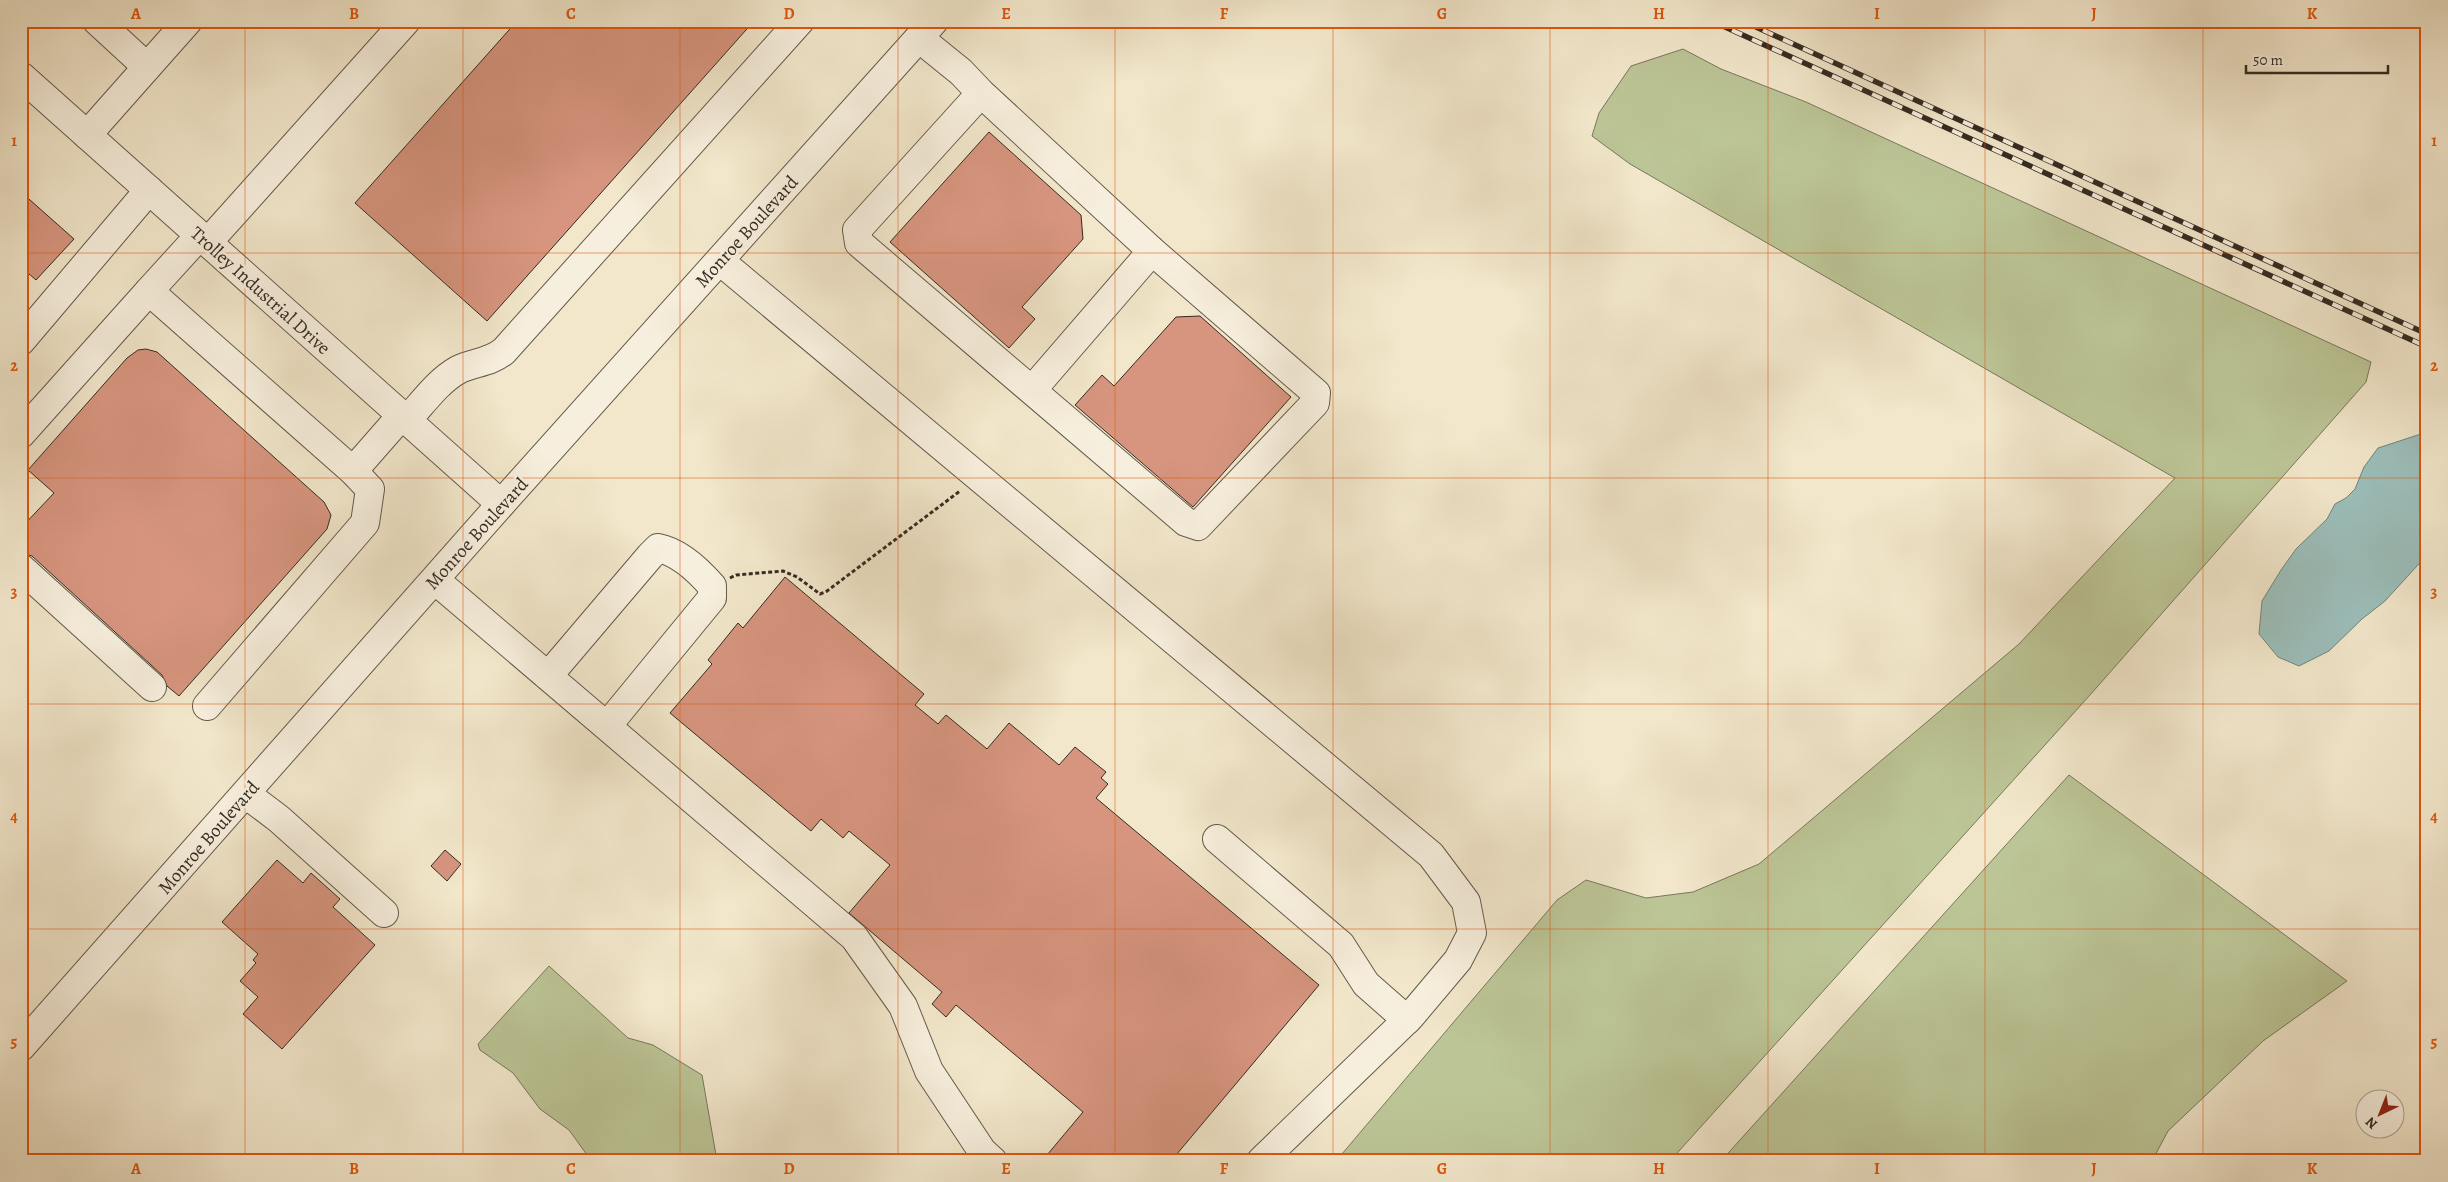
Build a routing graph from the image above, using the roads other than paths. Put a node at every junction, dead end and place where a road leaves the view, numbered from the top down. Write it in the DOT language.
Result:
graph roads {
  1 [pos="97,21"];
  2 [pos="406,21"];
  3 [pos="800,21"];
  4 [pos="178,25"];
  5 [pos="926,30"];
  6 [pos="147,67"];
  7 [pos="21,76"];
  8 [pos="981,94"];
  9 [pos="87,135"];
  10 [pos="149,190"];
  11 [pos="204,238"];
  12 [pos="1152,251"];
  13 [pos="720,261"];
  14 [pos="149,291"];
  15 [pos="21,340"];
  16 [pos="1032,390"];
  17 [pos="405,418"];
  18 [pos="21,434"];
  19 [pos="353,470"];
  20 [pos="501,504"];
  21 [pos="21,568"];
  22 [pos="435,580"];
  23 [pos="548,676"];
  24 [pos="152,687"];
  25 [pos="207,706"];
  26 [pos="607,726"];
  27 [pos="246,794"];
  28 [pos="1216,839"];
  29 [pos="384,913"];
  30 [pos="1407,1020"];
  31 [pos="21,1047"];
  32 [pos="993,1161"];
  33 [pos="1262,1161"];
  1 -- 6 [label="street"];
  2 -- 11 [label="street"];
  3 -- 17 [label="street"];
  4 -- 6 [label="street"];
  5 -- 8 [label="street"];
  5 -- 13 [label="street, Monroe Boulevard"];
  6 -- 9 [label="street"];
  7 -- 9 [label="street, Trolley Industrial Drive"];
  8 -- 12 [label="street"];
  8 -- 16 [label="street"];
  9 -- 10 [label="street, Trolley Industrial Drive"];
  10 -- 11 [label="street, Trolley Industrial Drive"];
  10 -- 15 [label="street"];
  11 -- 14 [label="street"];
  11 -- 17 [label="street, Trolley Industrial Drive"];
  12 -- 16 [label="street"];
  12 -- 16 [label="street"];
  13 -- 20 [label="street, Monroe Boulevard"];
  13 -- 30 [label="street"];
  14 -- 18 [label="street"];
  14 -- 19 [label="street"];
  17 -- 19 [label="street"];
  17 -- 20 [label="street, Trolley Industrial Drive"];
  19 -- 25 [label="street"];
  20 -- 22 [label="street, Monroe Boulevard"];
  21 -- 24 [label="street"];
  22 -- 23 [label="street"];
  22 -- 27 [label="street, Monroe Boulevard"];
  23 -- 26 [label="street"];
  23 -- 26 [label="street"];
  26 -- 32 [label="street"];
  27 -- 29 [label="street"];
  27 -- 31 [label="street, Monroe Boulevard"];
  28 -- 30 [label="street"];
  30 -- 33 [label="street"];
}
